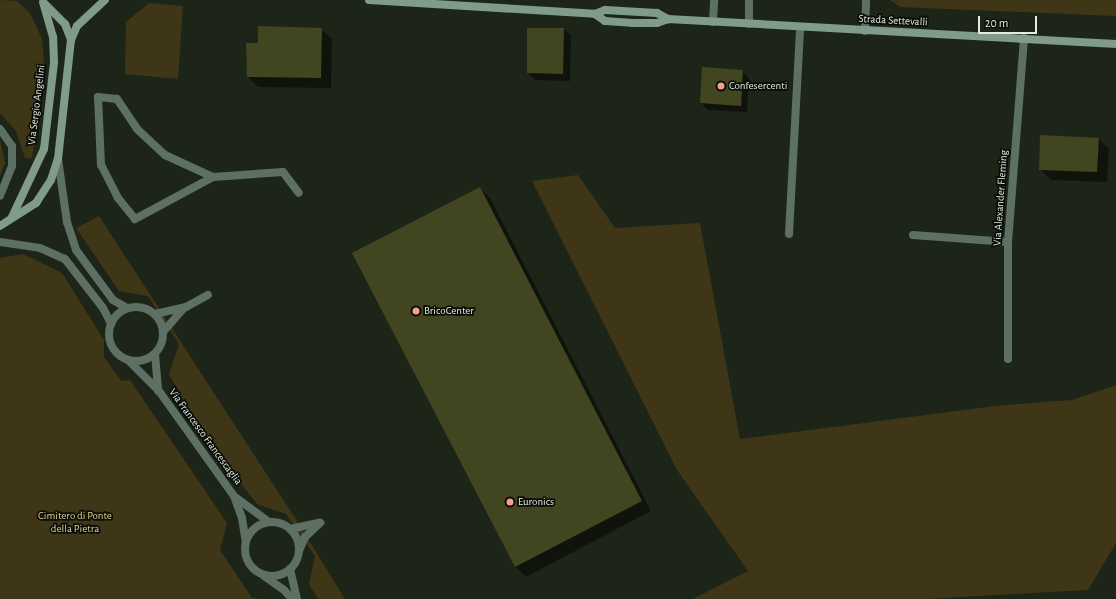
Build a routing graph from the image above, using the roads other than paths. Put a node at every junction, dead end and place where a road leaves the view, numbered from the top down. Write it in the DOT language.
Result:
graph roads {
  1 [pos="104,0"];
  2 [pos="369,0"];
  3 [pos="379,0"];
  4 [pos="714,0"];
  5 [pos="749,0"];
  6 [pos="866,0"];
  7 [pos="42,1"];
  8 [pos="713,22"];
  9 [pos="749,24"];
  10 [pos="800,28"];
  11 [pos="865,31"];
  12 [pos="1024,38"];
  13 [pos="71,40"];
  14 [pos="1116,44"];
  15 [pos="0,129"];
  16 [pos="58,159"];
  17 [pos="213,177"];
  18 [pos="299,193"];
  19 [pos="0,196"];
  20 [pos="12,218"];
  21 [pos="0,226"];
  22 [pos="789,234"];
  23 [pos="913,235"];
  24 [pos="0,242"];
  25 [pos="1008,242"];
  26 [pos="208,295"];
  27 [pos="186,306"];
  28 [pos="127,308"];
  29 [pos="155,314"];
  30 [pos="110,324"];
  31 [pos="163,332"];
  32 [pos="155,354"];
  33 [pos="1008,359"];
  34 [pos="129,361"];
  35 [pos="159,391"];
  36 [pos="234,496"];
  37 [pos="269,522"];
  38 [pos="290,529"];
  39 [pos="246,542"];
  40 [pos="299,551"];
  41 [pos="290,569"];
  42 [pos="262,575"];
  43 [pos="292,599"];
  44 [pos="297,599"];
  1 -- 13 [label="main road"];
  2 -- 3 [label="main road, Strada Settevalli"];
  3 -- 8 [label="main road, Strada Settevalli"];
  4 -- 8 [label="street"];
  5 -- 9 [label="street"];
  6 -- 11 [label="street"];
  7 -- 13 [label="main road"];
  7 -- 20 [label="main road, Via Sergio Angelini"];
  8 -- 9 [label="main road, Strada Settevalli"];
  9 -- 10 [label="main road, Strada Settevalli"];
  10 -- 11 [label="main road, Strada Settevalli"];
  10 -- 22 [label="street"];
  11 -- 12 [label="main road, Strada Settevalli"];
  12 -- 14 [label="main road, Strada Settevalli"];
  12 -- 25 [label="street, Via Alexander Fleming"];
  13 -- 16 [label="main road"];
  15 -- 19 [label="street"];
  16 -- 20 [label="main road"];
  16 -- 28 [label="street"];
  17 -- 17 [label="street"];
  17 -- 18 [label="street"];
  20 -- 21 [label="main road"];
  23 -- 25 [label="street"];
  24 -- 30 [label="street, Via Francesco Francescaglia"];
  25 -- 33 [label="street, Via Alexander Fleming"];
  26 -- 27 [label="street"];
  27 -- 29 [label="street"];
  27 -- 31 [label="street"];
  28 -- 29 [label="street"];
  28 -- 30 [label="street"];
  29 -- 31 [label="street"];
  30 -- 34 [label="street, Via Francesco Francescaglia"];
  31 -- 32 [label="street, Via Francesco Francescaglia"];
  32 -- 34 [label="street"];
  32 -- 35 [label="street, Via Francesco Francescaglia"];
  34 -- 35 [label="street, Via Francesco Francescaglia"];
  35 -- 36 [label="street, Via Francesco Francescaglia"];
  36 -- 37 [label="street, Via Francesco Francescaglia"];
  36 -- 39 [label="street, Via Francesco Francescaglia"];
  37 -- 38 [label="street, Via Francesco Francescaglia"];
  37 -- 39 [label="street"];
  38 -- 40 [label="street"];
  38 -- 40 [label="street"];
  39 -- 42 [label="street, Via Francesco Francescaglia"];
  40 -- 41 [label="street"];
  41 -- 42 [label="street"];
  41 -- 44 [label="street"];
  42 -- 43 [label="street, Via Francesco Francescaglia"];
}
